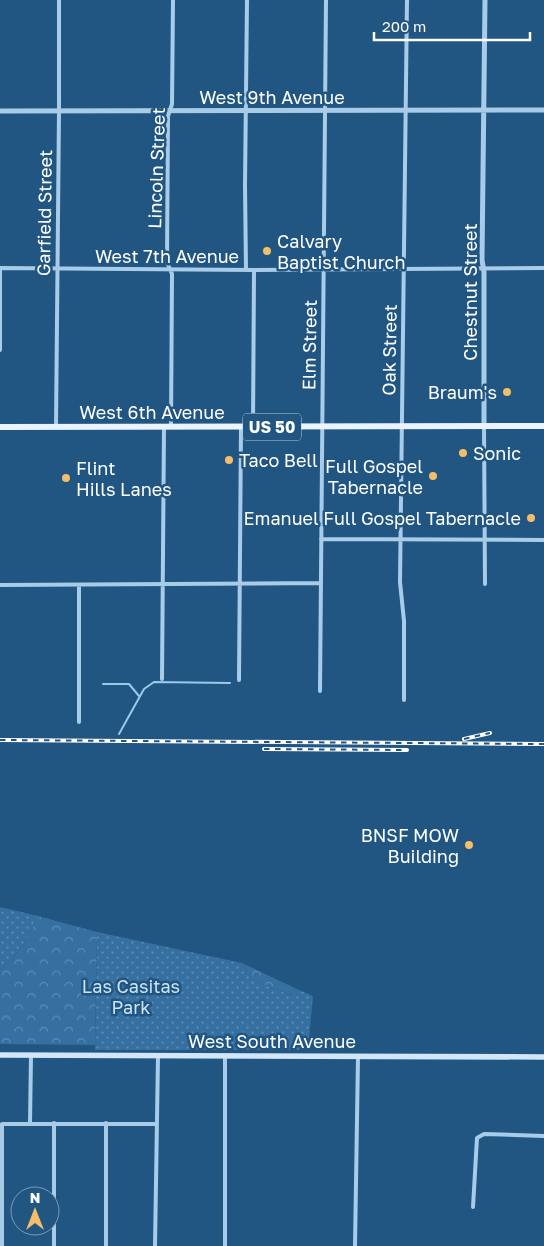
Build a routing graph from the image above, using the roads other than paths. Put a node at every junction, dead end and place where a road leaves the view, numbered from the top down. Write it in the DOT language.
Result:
graph roads {
  1 [pos="58,0"];
  2 [pos="173,0"];
  3 [pos="247,0"];
  4 [pos="326,0"];
  5 [pos="407,0"];
  6 [pos="485,0"];
  7 [pos="59,110"];
  8 [pos="170,110"];
  9 [pos="246,110"];
  10 [pos="325,110"];
  11 [pos="404,110"];
  12 [pos="544,110"];
  13 [pos="0,111"];
  14 [pos="483,111"];
  15 [pos="404,268"];
  16 [pos="544,268"];
  17 [pos="0,269"];
  18 [pos="57,269"];
  19 [pos="170,269"];
  20 [pos="324,269"];
  21 [pos="484,269"];
  22 [pos="246,270"];
  23 [pos="254,270"];
  24 [pos="0,350"];
  25 [pos="402,426"];
  26 [pos="484,426"];
  27 [pos="544,426"];
  28 [pos="0,427"];
  29 [pos="56,427"];
  30 [pos="168,427"];
  31 [pos="241,427"];
  32 [pos="252,427"];
  33 [pos="322,427"];
  34 [pos="322,539"];
  35 [pos="400,539"];
  36 [pos="484,539"];
  37 [pos="544,540"];
  38 [pos="240,583"];
  39 [pos="163,584"];
  40 [pos="321,584"];
  41 [pos="485,584"];
  42 [pos="0,585"];
  43 [pos="79,586"];
  44 [pos="162,679"];
  45 [pos="239,680"];
  46 [pos="320,691"];
  47 [pos="404,700"];
  48 [pos="78,722"];
  49 [pos="0,1055"];
  50 [pos="31,1055"];
  51 [pos="158,1056"];
  52 [pos="225,1056"];
  53 [pos="358,1057"];
  54 [pos="544,1057"];
  55 [pos="106,1123"];
  56 [pos="30,1124"];
  57 [pos="54,1124"];
  58 [pos="157,1124"];
  59 [pos="544,1136"];
  60 [pos="473,1207"];
  61 [pos="2,1246"];
  62 [pos="54,1246"];
  63 [pos="106,1246"];
  64 [pos="156,1246"];
  65 [pos="225,1246"];
  66 [pos="355,1246"];
  1 -- 7 [label="street, Garfield Street"];
  2 -- 8 [label="street, Lincoln Street"];
  3 -- 9 [label="street"];
  4 -- 10 [label="street, Elm Street"];
  5 -- 11 [label="street, Oak Street"];
  6 -- 14 [label="street, Chestnut Street"];
  7 -- 8 [label="street, West 9th Avenue"];
  7 -- 13 [label="street, West 9th Avenue"];
  7 -- 18 [label="street, Garfield Street"];
  8 -- 9 [label="street, West 9th Avenue"];
  8 -- 19 [label="street, Lincoln Street"];
  9 -- 10 [label="street, West 9th Avenue"];
  9 -- 22 [label="street"];
  10 -- 11 [label="street, West 9th Avenue"];
  10 -- 20 [label="street, Elm Street"];
  11 -- 14 [label="street, West 9th Avenue"];
  11 -- 15 [label="street, Oak Street"];
  12 -- 14 [label="street, West 9th Avenue"];
  14 -- 21 [label="street, Chestnut Street"];
  15 -- 20 [label="street, West 7th Avenue"];
  15 -- 21 [label="street, West 7th Avenue"];
  15 -- 25 [label="street, Oak Street"];
  16 -- 21 [label="street, West 7th Avenue"];
  17 -- 18 [label="street, West 7th Avenue"];
  17 -- 24 [label="street"];
  18 -- 19 [label="street, West 7th Avenue"];
  18 -- 29 [label="street, Garfield Street"];
  19 -- 22 [label="street, West 7th Avenue"];
  19 -- 30 [label="street, Lincoln Street"];
  20 -- 23 [label="street, West 7th Avenue"];
  20 -- 33 [label="street, Elm Street"];
  21 -- 26 [label="street, Chestnut Street"];
  22 -- 23 [label="street, West 7th Avenue"];
  23 -- 32 [label="street"];
  25 -- 26 [label="main road, West 6th Avenue / US 50"];
  25 -- 33 [label="main road, West 6th Avenue / US 50"];
  25 -- 35 [label="street, Oak Street"];
  26 -- 27 [label="main road, West 6th Avenue / US 50"];
  26 -- 36 [label="street, Chestnut Street"];
  28 -- 29 [label="main road, West 6th Avenue / US 50"];
  29 -- 30 [label="main road, West 6th Avenue / US 50"];
  30 -- 31 [label="main road, West 6th Avenue / US 50"];
  30 -- 39 [label="street, Lincoln Street"];
  31 -- 32 [label="main road, West 6th Avenue / US 50"];
  31 -- 38 [label="street"];
  32 -- 33 [label="main road, West 6th Avenue / US 50"];
  33 -- 34 [label="street, Elm Street"];
  34 -- 35 [label="street"];
  34 -- 40 [label="street, Elm Street"];
  35 -- 36 [label="street"];
  35 -- 47 [label="street, Oak Street"];
  36 -- 37 [label="street"];
  36 -- 41 [label="street, Chestnut Street"];
  38 -- 39 [label="street"];
  38 -- 40 [label="street"];
  38 -- 45 [label="street"];
  39 -- 43 [label="street"];
  39 -- 44 [label="street, Lincoln Street"];
  40 -- 46 [label="street, Elm Street"];
  42 -- 43 [label="street"];
  43 -- 48 [label="street"];
  49 -- 50 [label="main road, West South Avenue"];
  50 -- 51 [label="main road, West South Avenue"];
  50 -- 56 [label="street"];
  51 -- 52 [label="main road, West South Avenue"];
  51 -- 58 [label="street"];
  52 -- 53 [label="main road, West South Avenue"];
  52 -- 65 [label="street"];
  53 -- 54 [label="main road, West South Avenue"];
  53 -- 66 [label="street"];
  55 -- 57 [label="street"];
  55 -- 58 [label="street"];
  55 -- 63 [label="street"];
  56 -- 57 [label="street"];
  56 -- 61 [label="street"];
  57 -- 62 [label="street"];
  58 -- 64 [label="street"];
  59 -- 60 [label="street"];
}
